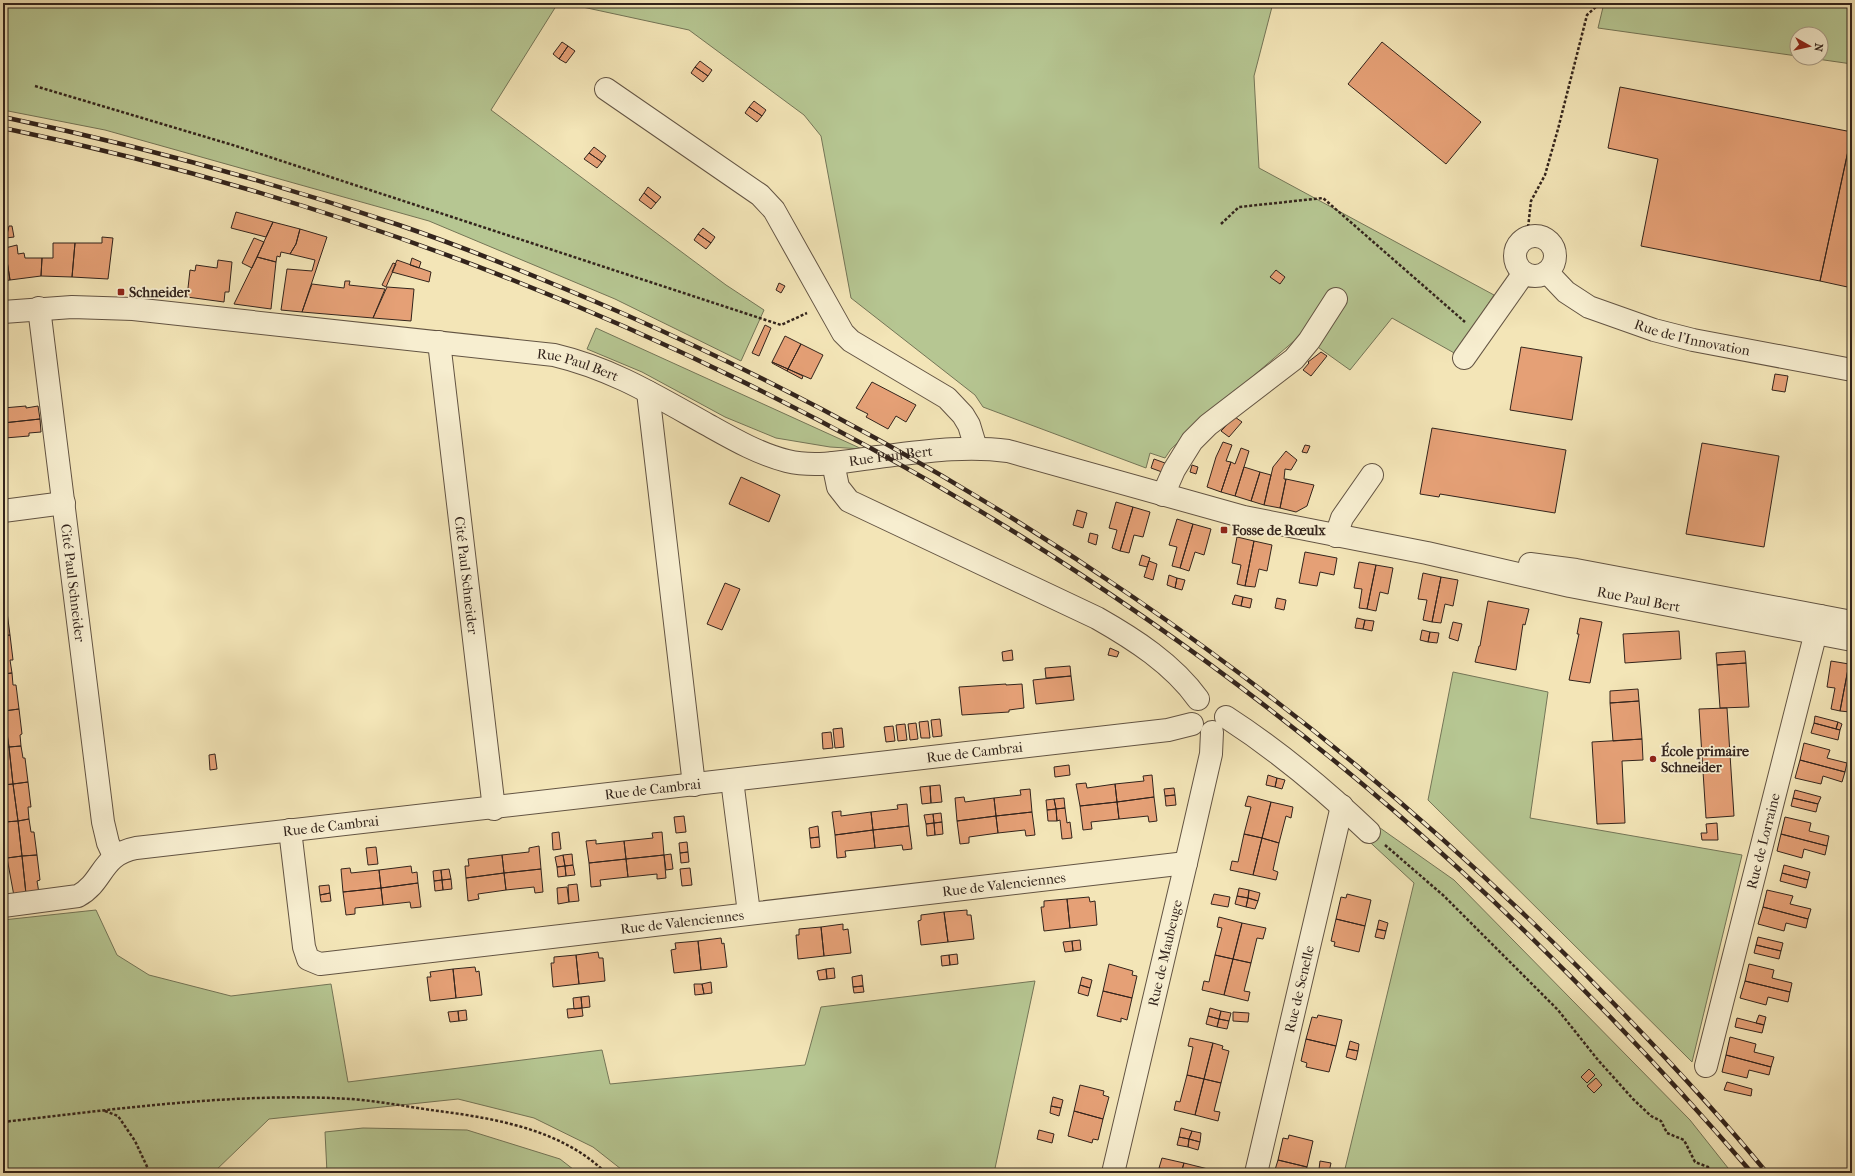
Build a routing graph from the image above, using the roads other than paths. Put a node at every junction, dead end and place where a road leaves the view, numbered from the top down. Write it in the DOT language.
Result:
graph roads {
  1 [pos="606,89"];
  2 [pos="1547,272"];
  3 [pos="1524,273"];
  4 [pos="1336,299"];
  5 [pos="39,308"];
  6 [pos="3,312"];
  7 [pos="439,342"];
  8 [pos="1464,358"];
  9 [pos="1852,370"];
  10 [pos="648,392"];
  11 [pos="976,448"];
  12 [pos="833,463"];
  13 [pos="1372,475"];
  14 [pos="1163,495"];
  15 [pos="64,503"];
  16 [pos="3,511"];
  17 [pos="1336,536"];
  18 [pos="1852,622"];
  19 [pos="1818,624"];
  20 [pos="1852,640"];
  21 [pos="1198,699"];
  22 [pos="1192,724"];
  23 [pos="1219,724"];
  24 [pos="732,780"];
  25 [pos="694,785"];
  26 [pos="1342,806"];
  27 [pos="494,808"];
  28 [pos="290,830"];
  29 [pos="1369,832"];
  30 [pos="114,856"];
  31 [pos="1186,863"];
  32 [pos="3,906"];
  33 [pos="750,913"];
  34 [pos="1706,1066"];
  35 [pos="1113,1173"];
  36 [pos="1256,1173"];
  1 -- 11 [label="street"];
  2 -- 3 [label="street"];
  2 -- 3 [label="street"];
  2 -- 9 [label="street, Rue de l'Innovation"];
  3 -- 8 [label="street"];
  4 -- 14 [label="street"];
  5 -- 6 [label="street, Rue Paul Bert"];
  5 -- 7 [label="street, Rue Paul Bert"];
  5 -- 15 [label="street, Cité Paul Schneider"];
  7 -- 10 [label="street, Rue Paul Bert"];
  7 -- 27 [label="street, Cité Paul Schneider"];
  10 -- 12 [label="street, Rue Paul Bert"];
  10 -- 25 [label="street"];
  11 -- 12 [label="street, Rue Paul Bert"];
  11 -- 14 [label="street, Rue Paul Bert"];
  12 -- 21 [label="street"];
  13 -- 17 [label="street"];
  14 -- 17 [label="street, Rue Paul Bert"];
  15 -- 16 [label="street"];
  15 -- 30 [label="street, Cité Paul Schneider"];
  17 -- 19 [label="street, Rue Paul Bert"];
  18 -- 19 [label="street, Rue Paul Bert"];
  19 -- 20 [label="street, Rue Paul Bert"];
  19 -- 34 [label="street, Rue de Lorraine"];
  21 -- 22 [label="street"];
  21 -- 23 [label="street"];
  22 -- 23 [label="street"];
  22 -- 24 [label="street, Rue de Cambrai"];
  23 -- 26 [label="street"];
  23 -- 31 [label="street, Rue de Maubeuge"];
  24 -- 25 [label="street, Rue de Cambrai"];
  24 -- 33 [label="street"];
  25 -- 27 [label="street, Rue de Cambrai"];
  26 -- 29 [label="street"];
  26 -- 36 [label="street, Rue de Senelle"];
  27 -- 28 [label="street, Rue de Cambrai"];
  28 -- 30 [label="street, Rue de Cambrai"];
  28 -- 33 [label="street, Rue de Valenciennes"];
  30 -- 32 [label="street"];
  31 -- 33 [label="street, Rue de Valenciennes"];
  31 -- 35 [label="street, Rue de Maubeuge"];
}
